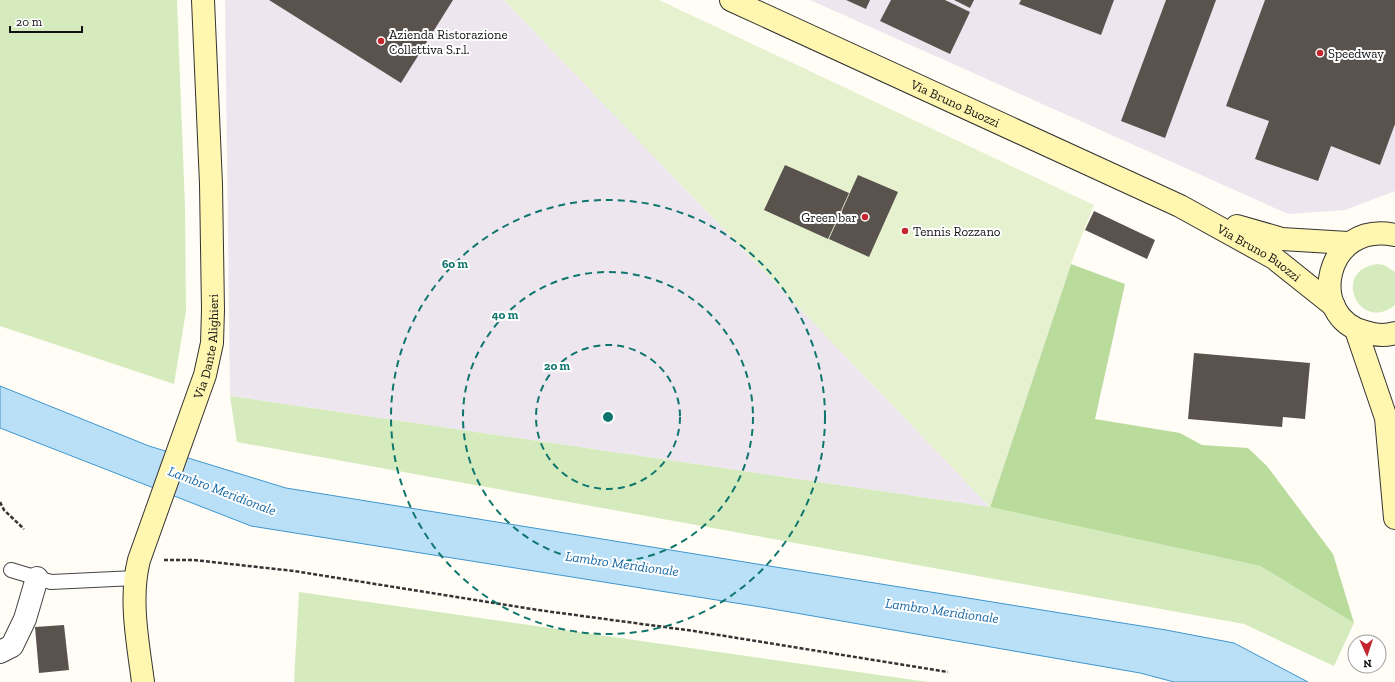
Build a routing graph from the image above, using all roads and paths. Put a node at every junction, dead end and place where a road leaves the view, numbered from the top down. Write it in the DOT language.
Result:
graph roads {
  1 [pos="203,0"];
  2 [pos="731,0"];
  3 [pos="1180,206"];
  4 [pos="1391,230"];
  5 [pos="1348,243"];
  6 [pos="1334,306"];
  7 [pos="1356,330"];
  8 [pos="1395,333"];
  9 [pos="0,502"];
  10 [pos="1395,518"];
  11 [pos="24,529"];
  12 [pos="140,561"];
  13 [pos="11,570"];
  14 [pos="37,578"];
  15 [pos="0,652"];
  16 [pos="948,672"];
  17 [pos="143,682"];
  1 -- 12 [label="main road, Via Dante Alighieri"];
  2 -- 3 [label="main road, Via Bruno Buozzi"];
  3 -- 5 [label="main road, Via Bruno Buozzi"];
  3 -- 6 [label="main road, Via Bruno Buozzi"];
  4 -- 5 [label="main road"];
  5 -- 6 [label="main road"];
  6 -- 7 [label="main road"];
  7 -- 8 [label="main road"];
  7 -- 10 [label="main road"];
  9 -- 11 [label="path"];
  12 -- 14 [label="lane"];
  12 -- 16 [label="path"];
  12 -- 17 [label="main road, Via Dante Alighieri"];
  13 -- 14 [label="lane"];
  14 -- 15 [label="street"];
}
